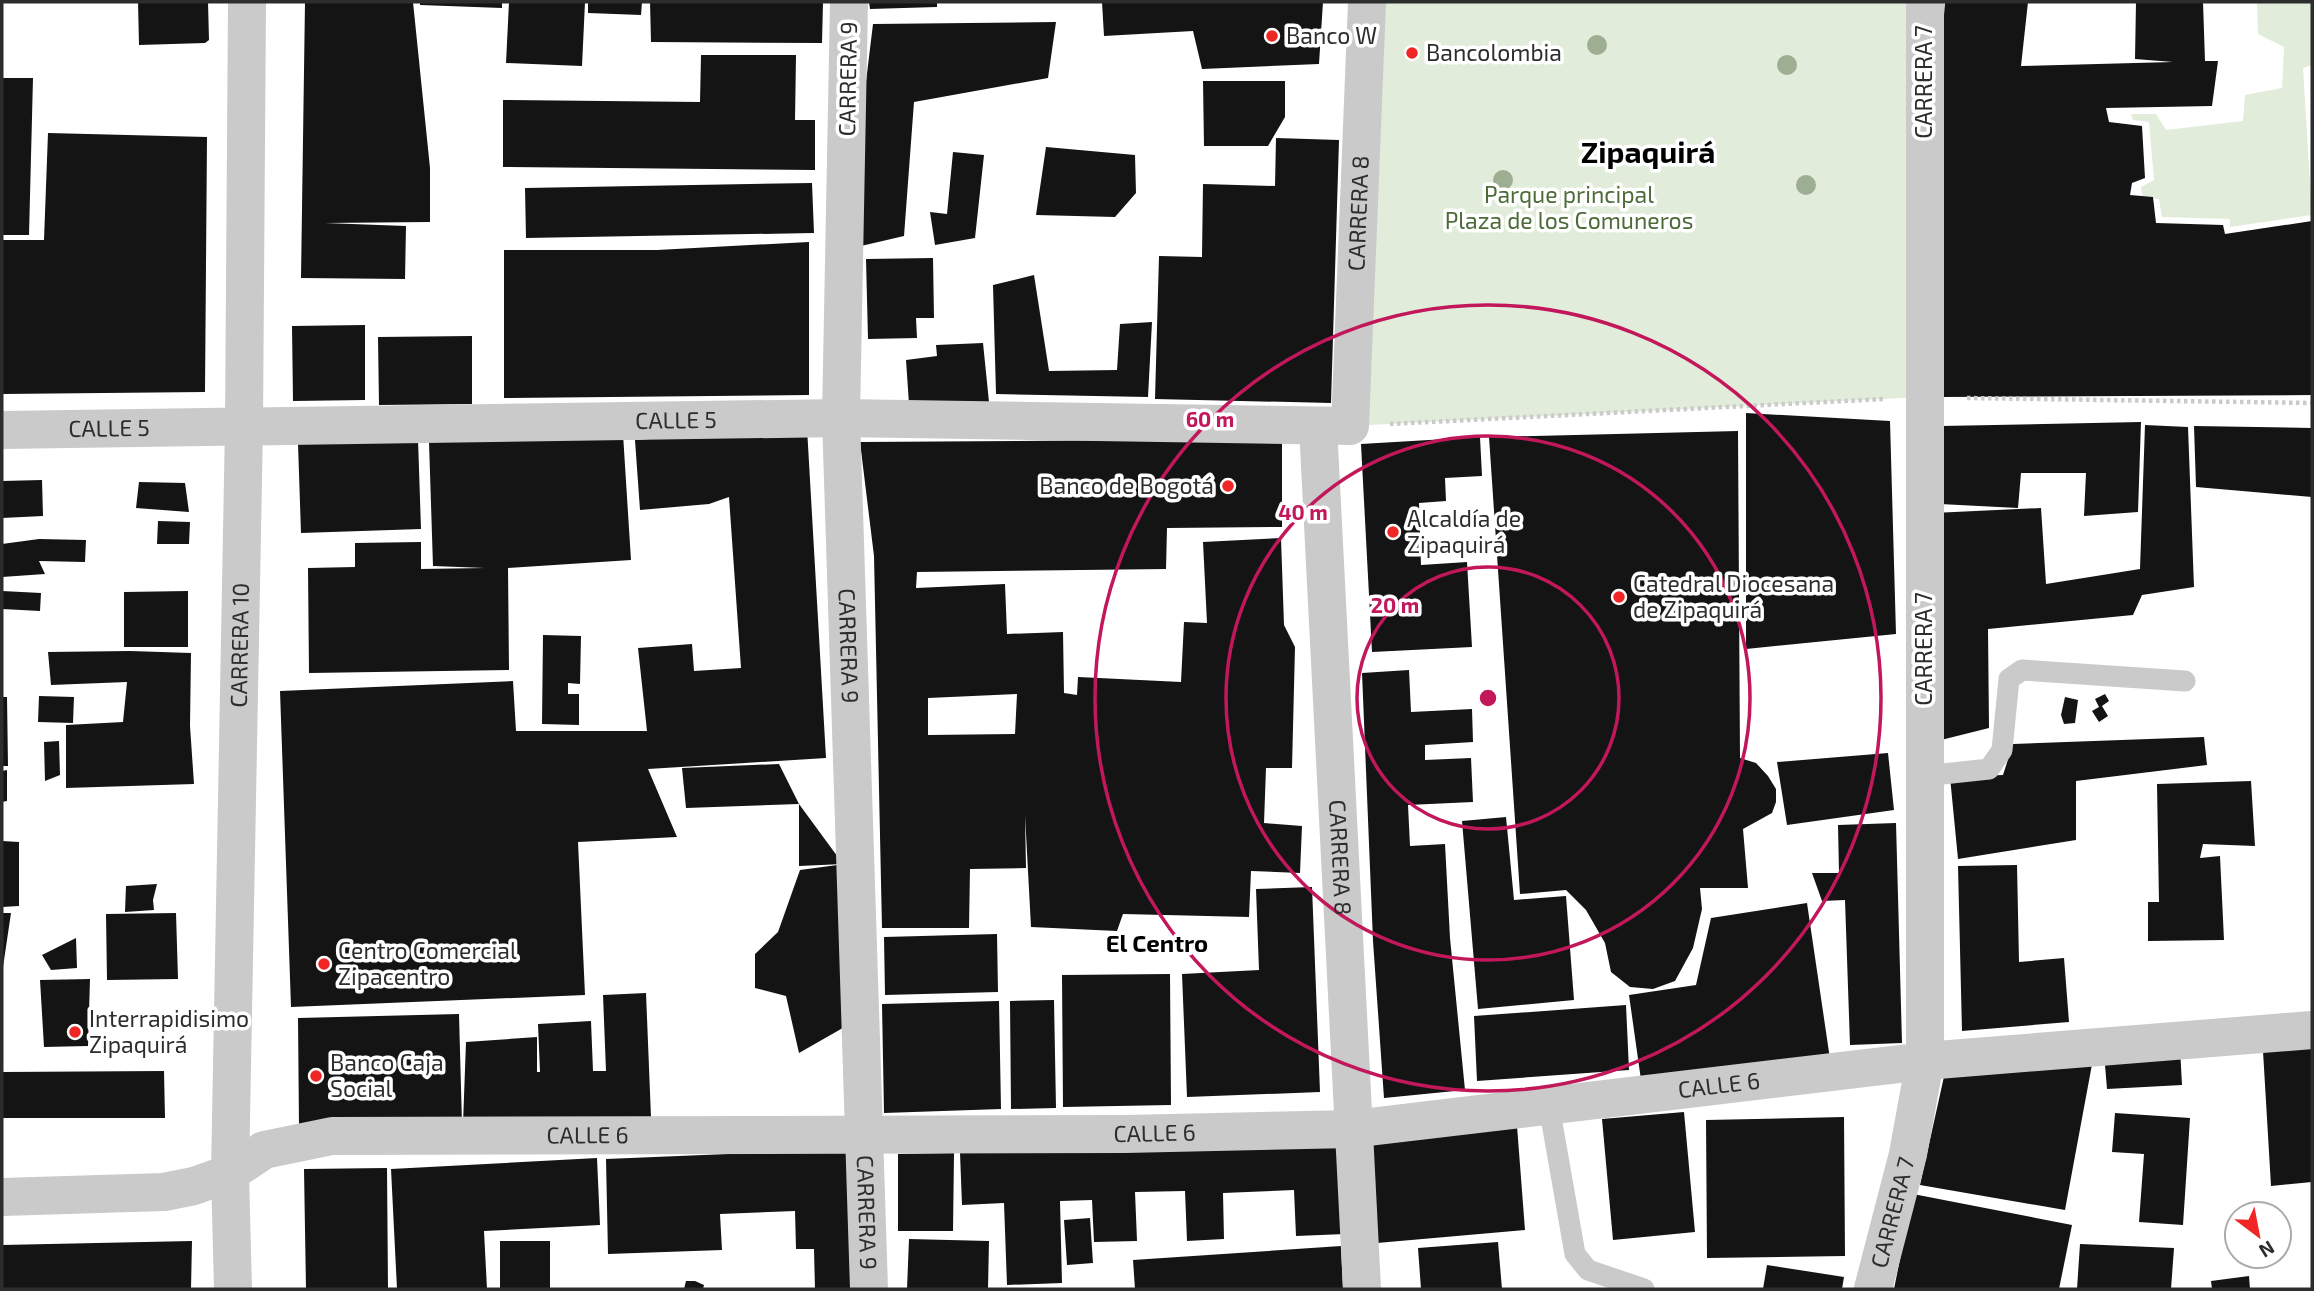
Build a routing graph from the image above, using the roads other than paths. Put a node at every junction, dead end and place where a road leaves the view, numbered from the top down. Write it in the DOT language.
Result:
graph roads {
  1 [pos="247,2"];
  2 [pos="849,2"];
  3 [pos="1367,2"];
  4 [pos="1925,2"];
  5 [pos="841,418"];
  6 [pos="244,425"];
  7 [pos="1334,426"];
  8 [pos="2,430"];
  9 [pos="2185,681"];
  10 [pos="1924,776"];
  11 [pos="2312,1030"];
  12 [pos="1925,1061"];
  13 [pos="1549,1106"];
  14 [pos="1352,1129"];
  15 [pos="867,1135"];
  16 [pos="230,1173"];
  17 [pos="2,1197"];
  18 [pos="233,1289"];
  19 [pos="869,1289"];
  20 [pos="1362,1289"];
  21 [pos="1644,1289"];
  22 [pos="1873,1289"];
  1 -- 6 [label="street, CARRERA 10"];
  2 -- 5 [label="street, CARRERA 9"];
  3 -- 7 [label="street, CARRERA 8"];
  4 -- 10 [label="street, CARRERA 7"];
  5 -- 6 [label="street, CALLE 5"];
  5 -- 7 [label="street, CALLE 5"];
  5 -- 15 [label="street, CARRERA 9"];
  6 -- 8 [label="street, CALLE 5"];
  6 -- 16 [label="street, CARRERA 10"];
  7 -- 14 [label="street, CARRERA 8"];
  9 -- 10 [label="lane"];
  10 -- 12 [label="street, CARRERA 7"];
  11 -- 12 [label="street, CALLE 6"];
  12 -- 13 [label="street, CALLE 6"];
  12 -- 22 [label="street, CARRERA 7"];
  13 -- 14 [label="street, CALLE 6"];
  13 -- 21 [label="lane"];
  14 -- 15 [label="street, CALLE 6"];
  14 -- 20 [label="street, CARRERA 8"];
  15 -- 16 [label="street, CALLE 6"];
  15 -- 19 [label="street, CARRERA 9"];
  16 -- 17 [label="street, CALLE 6"];
  16 -- 18 [label="street, CARRERA 10"];
}
